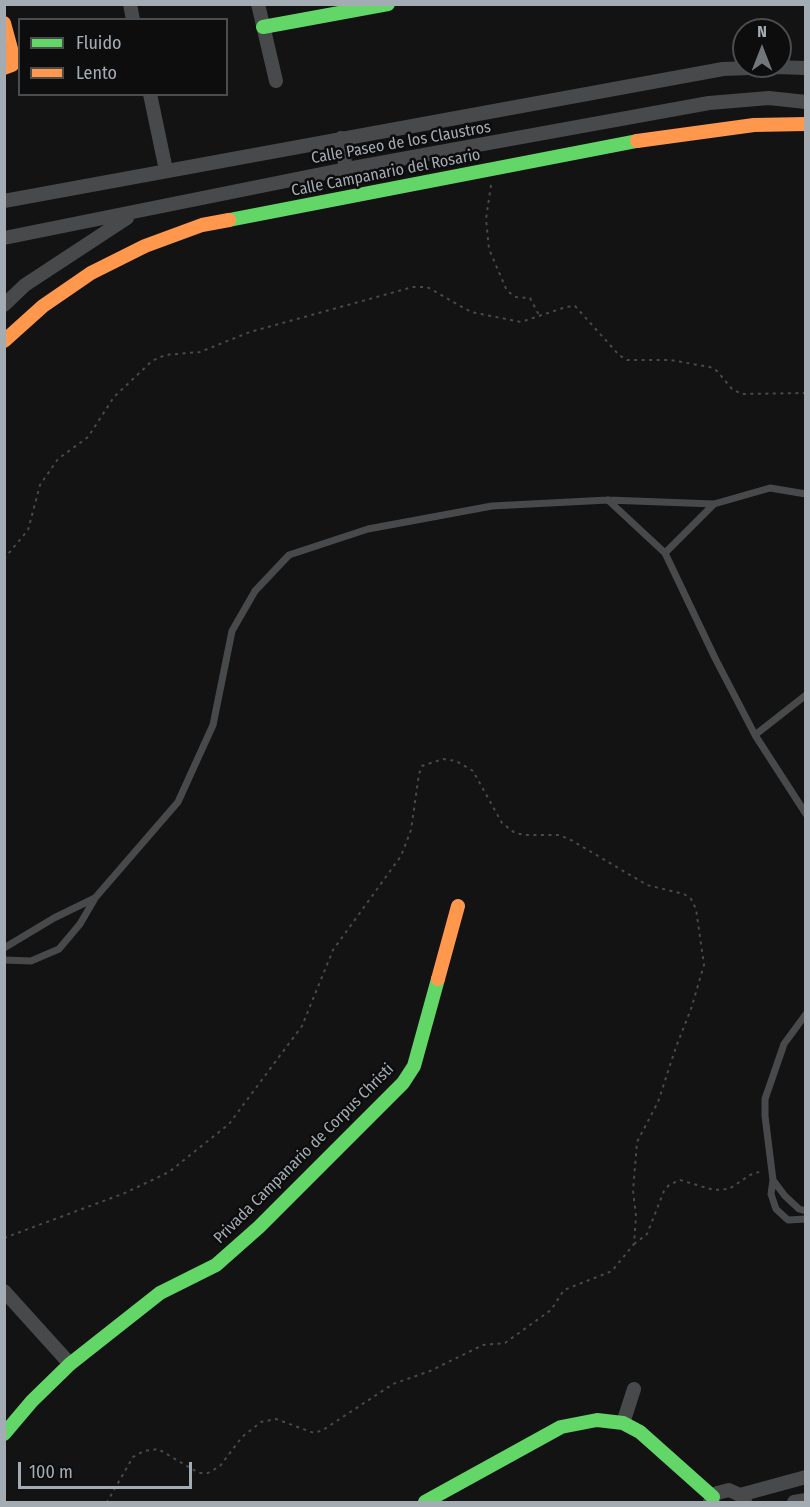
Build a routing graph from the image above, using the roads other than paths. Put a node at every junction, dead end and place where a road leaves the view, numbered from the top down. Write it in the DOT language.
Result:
graph roads {
  1 [pos="258,4"];
  2 [pos="386,5"];
  3 [pos="4,23"];
  4 [pos="263,27"];
  5 [pos="8,67"];
  6 [pos="806,69"];
  7 [pos="276,81"];
  8 [pos="150,96"];
  9 [pos="806,102"];
  10 [pos="806,124"];
  11 [pos="341,138"];
  12 [pos="346,169"];
  13 [pos="166,170"];
  14 [pos="4,201"];
  15 [pos="137,212"];
  16 [pos="4,238"];
  17 [pos="4,305"];
  18 [pos="4,341"];
  19 [pos="806,494"];
  20 [pos="608,500"];
  21 [pos="714,504"];
  22 [pos="665,554"];
  23 [pos="806,695"];
  24 [pos="755,735"];
  25 [pos="806,813"];
  26 [pos="95,898"];
  27 [pos="458,906"];
  28 [pos="4,948"];
  29 [pos="4,960"];
  30 [pos="806,1014"];
  31 [pos="773,1180"];
  32 [pos="806,1211"];
  33 [pos="806,1219"];
  34 [pos="4,1291"];
  35 [pos="70,1364"];
  36 [pos="634,1389"];
  37 [pos="623,1423"];
  38 [pos="4,1434"];
  39 [pos="806,1477"];
  40 [pos="743,1499"];
  41 [pos="711,1500"];
  42 [pos="806,1500"];
  43 [pos="425,1503"];
  44 [pos="795,1503"];
  1 -- 4 [label="street"];
  2 -- 4 [label="street"];
  3 -- 5 [label="street"];
  4 -- 7 [label="street"];
  6 -- 11 [label="street, Calle Paseo de los Claustros"];
  8 -- 13 [label="street"];
  9 -- 12 [label="street, Calle Paseo de los Claustros"];
  10 -- 18 [label="street, Calle Campanario del Rosario"];
  11 -- 12 [label="street"];
  11 -- 13 [label="street, Calle Paseo de los Claustros"];
  12 -- 15 [label="street, Calle Paseo de los Claustros"];
  13 -- 14 [label="street, Calle Paseo de los Claustros"];
  15 -- 16 [label="street, Calle Paseo de los Claustros"];
  15 -- 17 [label="street"];
  19 -- 21 [label="lane"];
  20 -- 21 [label="lane"];
  20 -- 22 [label="lane"];
  20 -- 26 [label="lane"];
  21 -- 22 [label="lane"];
  22 -- 24 [label="lane"];
  23 -- 24 [label="lane"];
  24 -- 25 [label="lane"];
  26 -- 28 [label="lane"];
  26 -- 29 [label="lane"];
  27 -- 35 [label="street, Privada Campanario de Corpus Christi"];
  30 -- 31 [label="lane"];
  31 -- 32 [label="lane"];
  31 -- 33 [label="lane"];
  34 -- 35 [label="street"];
  35 -- 38 [label="street, Privada Campanario de Corpus Christi"];
  36 -- 37 [label="street"];
  37 -- 41 [label="street"];
  37 -- 43 [label="street"];
  39 -- 40 [label="street"];
  40 -- 41 [label="street"];
  42 -- 44 [label="street"];
}
